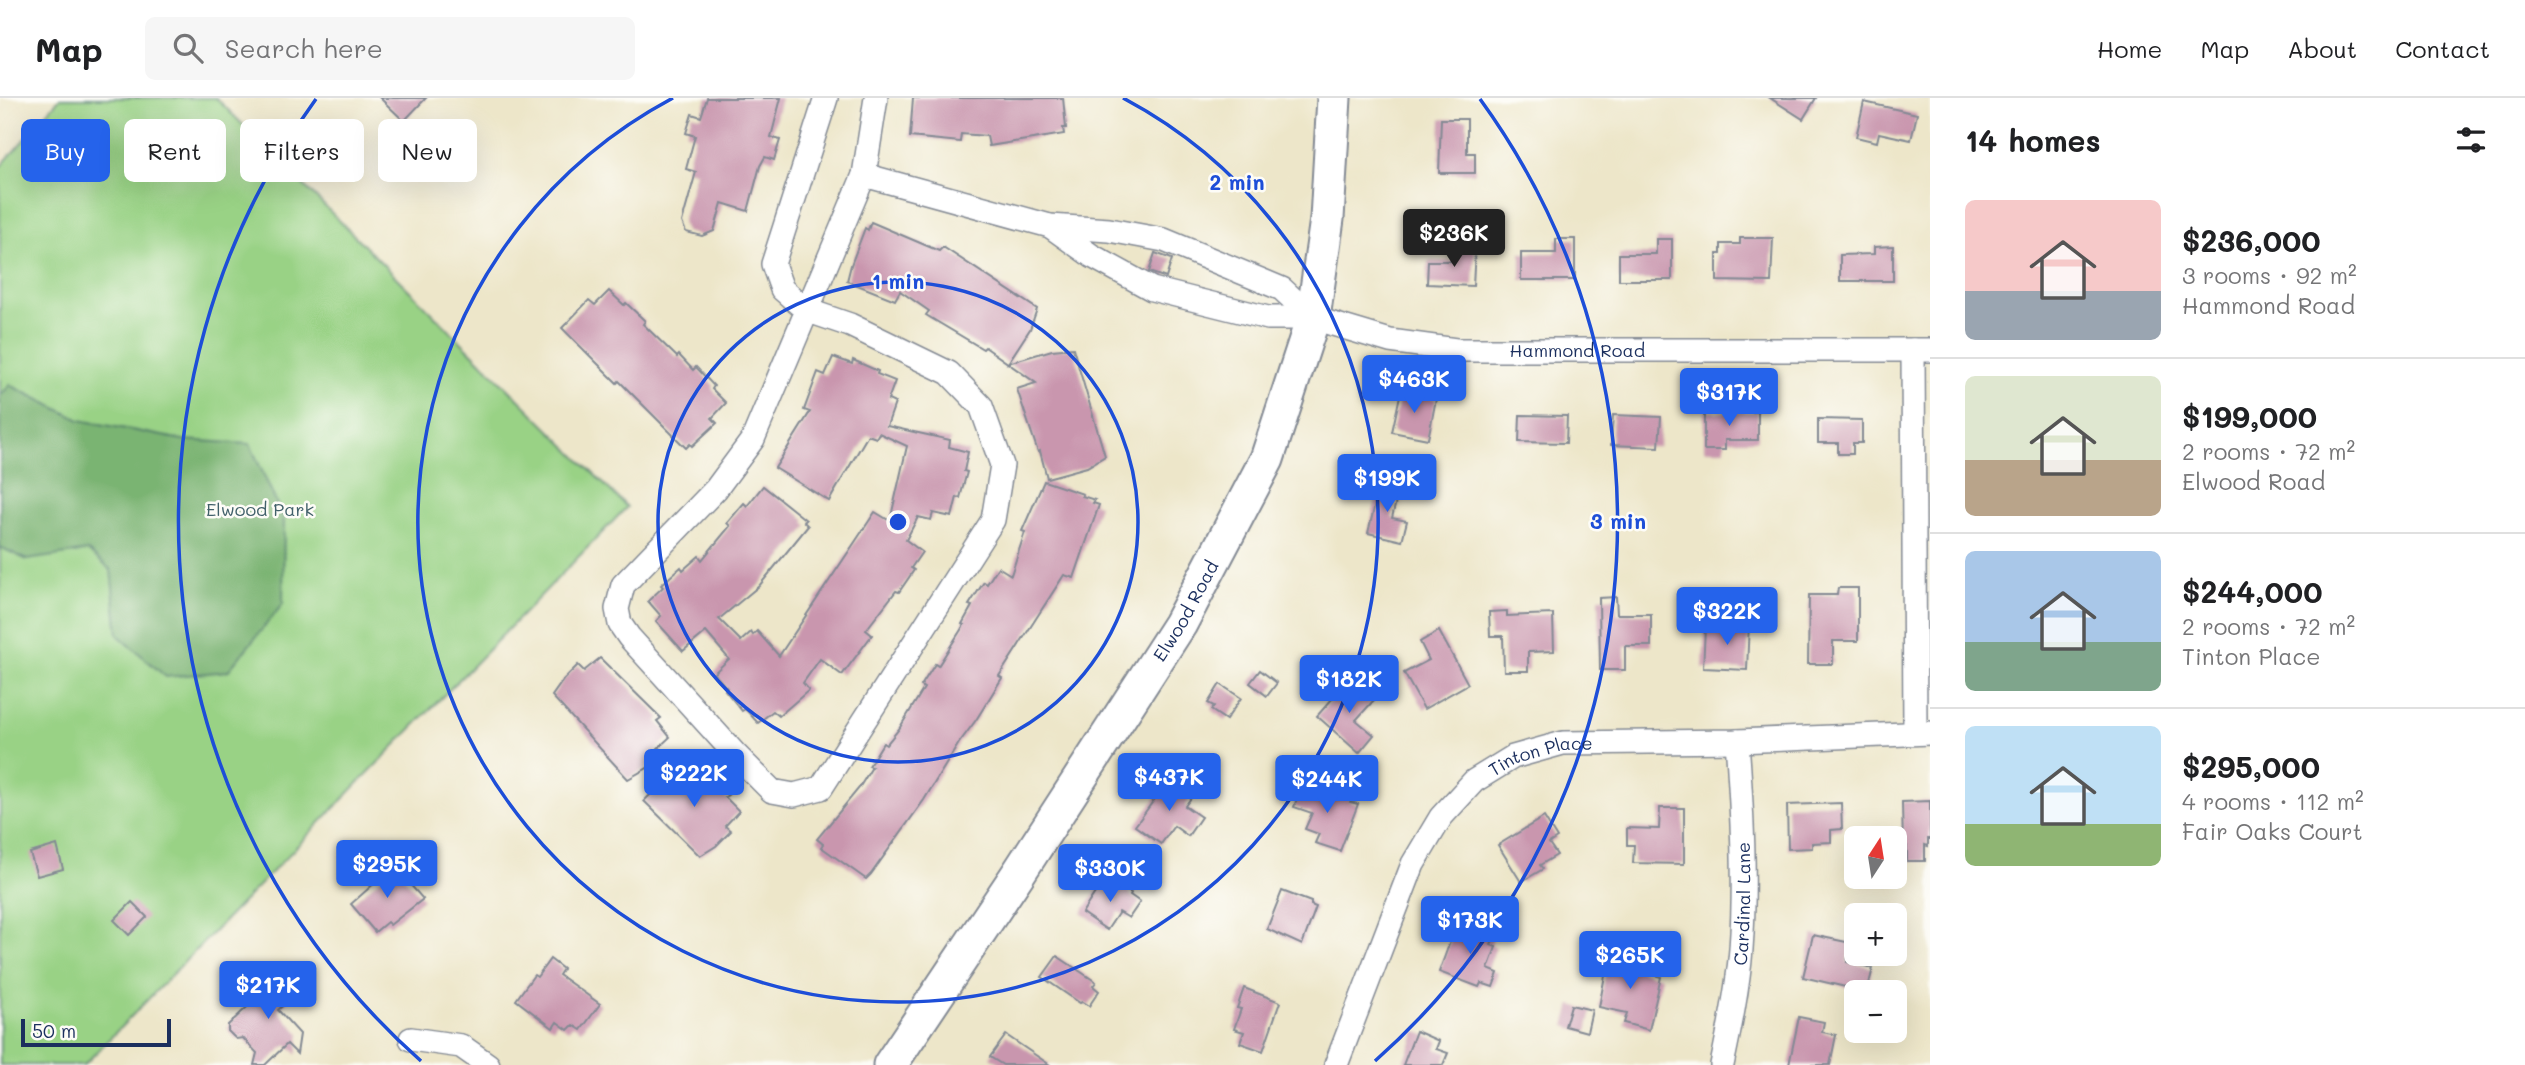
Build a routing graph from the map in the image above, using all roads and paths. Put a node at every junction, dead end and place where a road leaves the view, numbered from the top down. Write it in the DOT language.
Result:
graph roads {
  1 [pos="826,98"];
  2 [pos="876,98"];
  3 [pos="1334,98"];
  4 [pos="864,175"];
  5 [pos="1050,226"];
  6 [pos="806,310"];
  7 [pos="1313,318"];
  8 [pos="1922,350"];
  9 [pos="1922,733"];
  10 [pos="1737,741"];
  11 [pos="411,1039"];
  12 [pos="488,1065"];
  13 [pos="890,1065"];
  14 [pos="1336,1065"];
  15 [pos="1722,1065"];
  1 -- 6 [label="street"];
  2 -- 4 [label="street"];
  3 -- 7 [label="main road, Elwood Road"];
  4 -- 5 [label="street"];
  4 -- 6 [label="street"];
  5 -- 7 [label="street"];
  5 -- 7 [label="street"];
  6 -- 6 [label="street"];
  7 -- 8 [label="street, Hammond Road"];
  7 -- 13 [label="main road, Elwood Road"];
  8 -- 9 [label="street"];
  9 -- 10 [label="street, Tinton Place"];
  10 -- 14 [label="street, Tinton Place"];
  10 -- 15 [label="street, Cardinal Lane"];
  11 -- 12 [label="street"];
}
